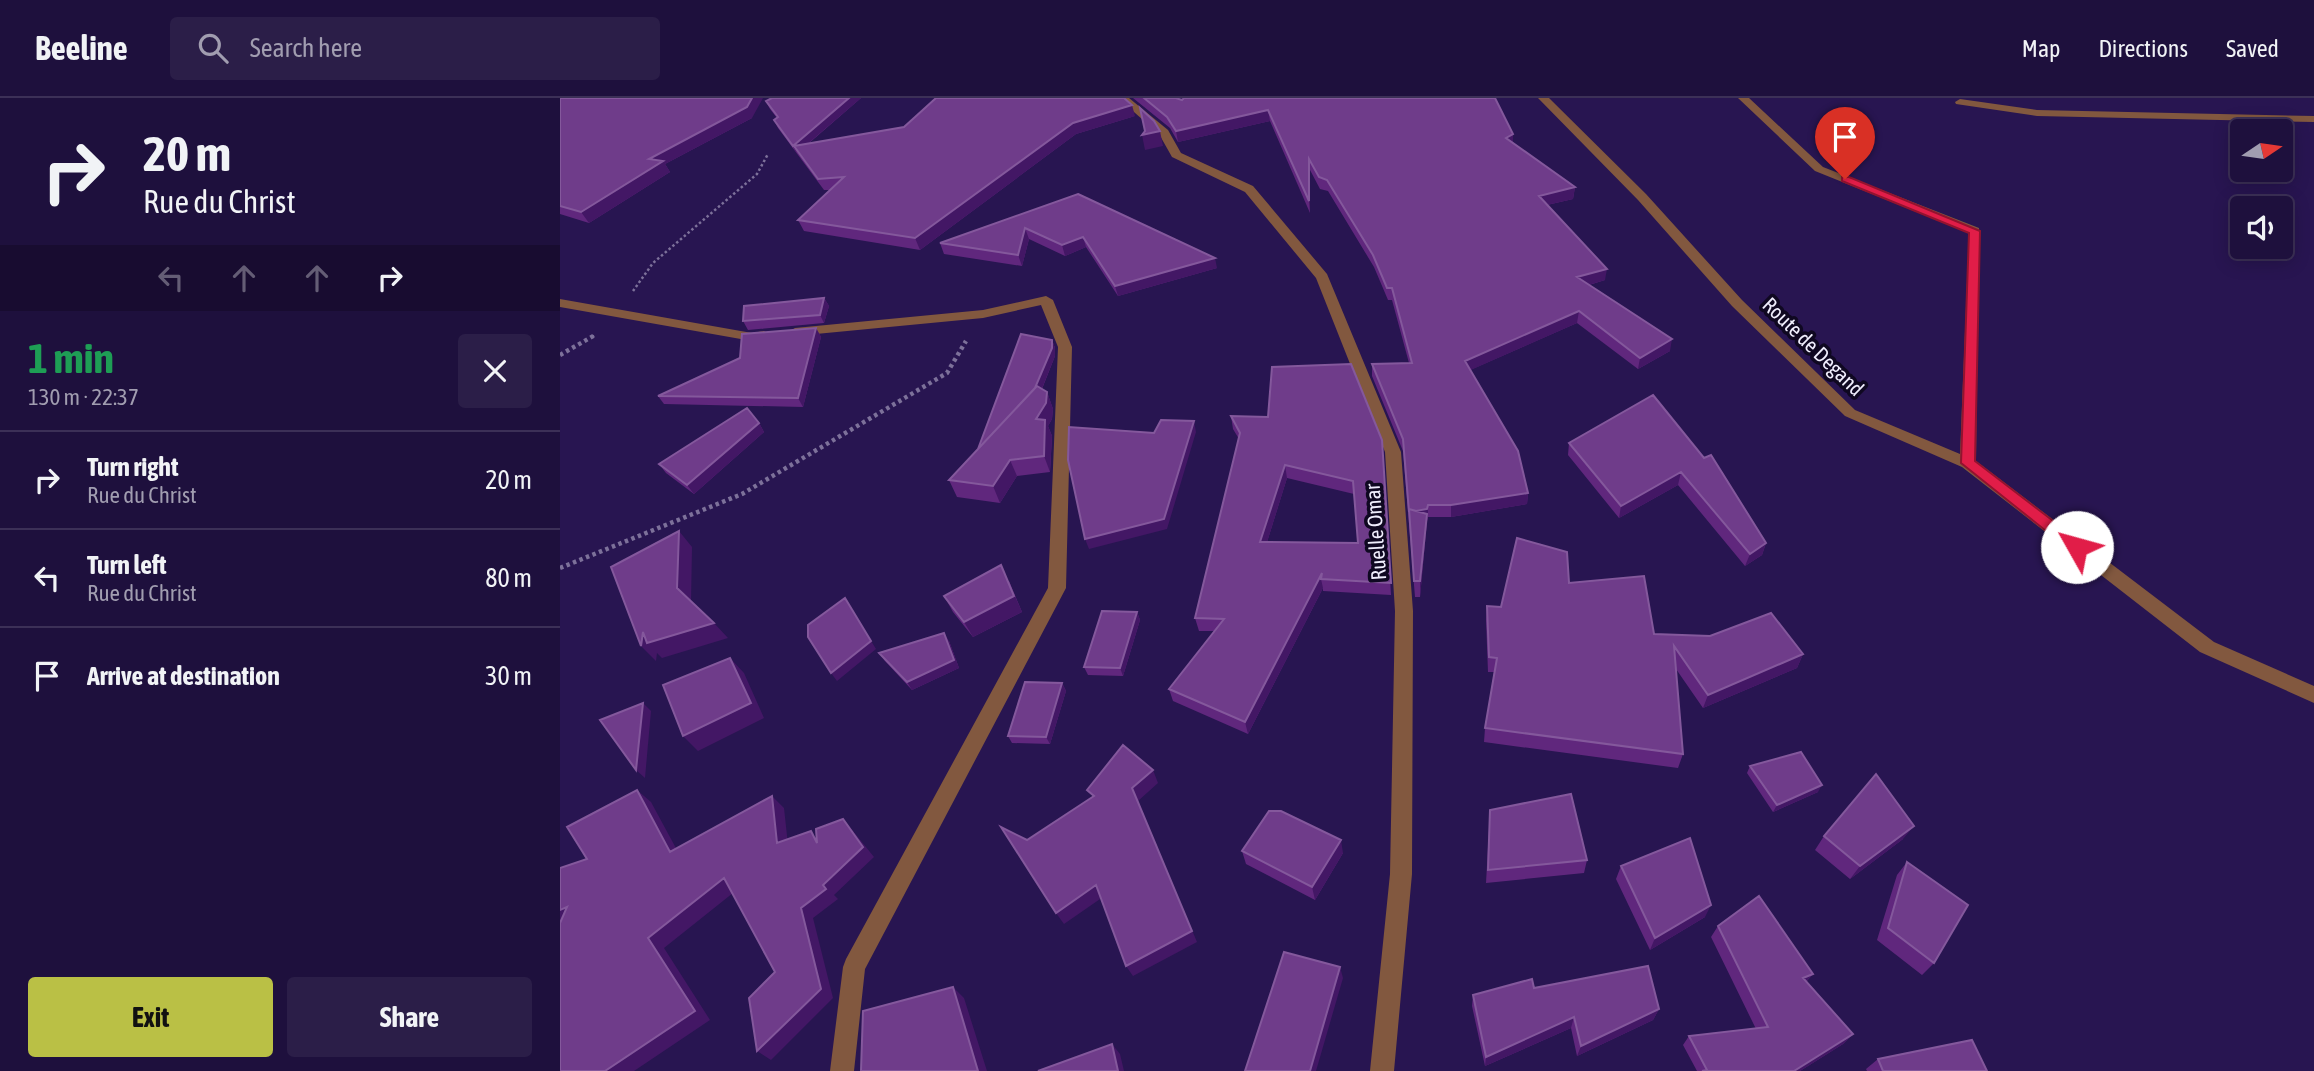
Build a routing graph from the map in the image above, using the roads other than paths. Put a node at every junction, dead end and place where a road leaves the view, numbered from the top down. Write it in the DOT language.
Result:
graph roads {
  1 [pos="1123,98"];
  2 [pos="1543,98"];
  3 [pos="1744,98"];
  4 [pos="1960,102"];
  5 [pos="2314,119"];
  6 [pos="560,303"];
  7 [pos="1968,463"];
  8 [pos="2314,695"];
  9 [pos="842,1071"];
  10 [pos="1382,1071"];
  1 -- 10 [label="street, Ruelle Omar"];
  2 -- 7 [label="street, Route de Degand"];
  3 -- 7 [label="street"];
  4 -- 5 [label="street"];
  6 -- 9 [label="street"];
  7 -- 8 [label="street, Route de Degand"];
}
